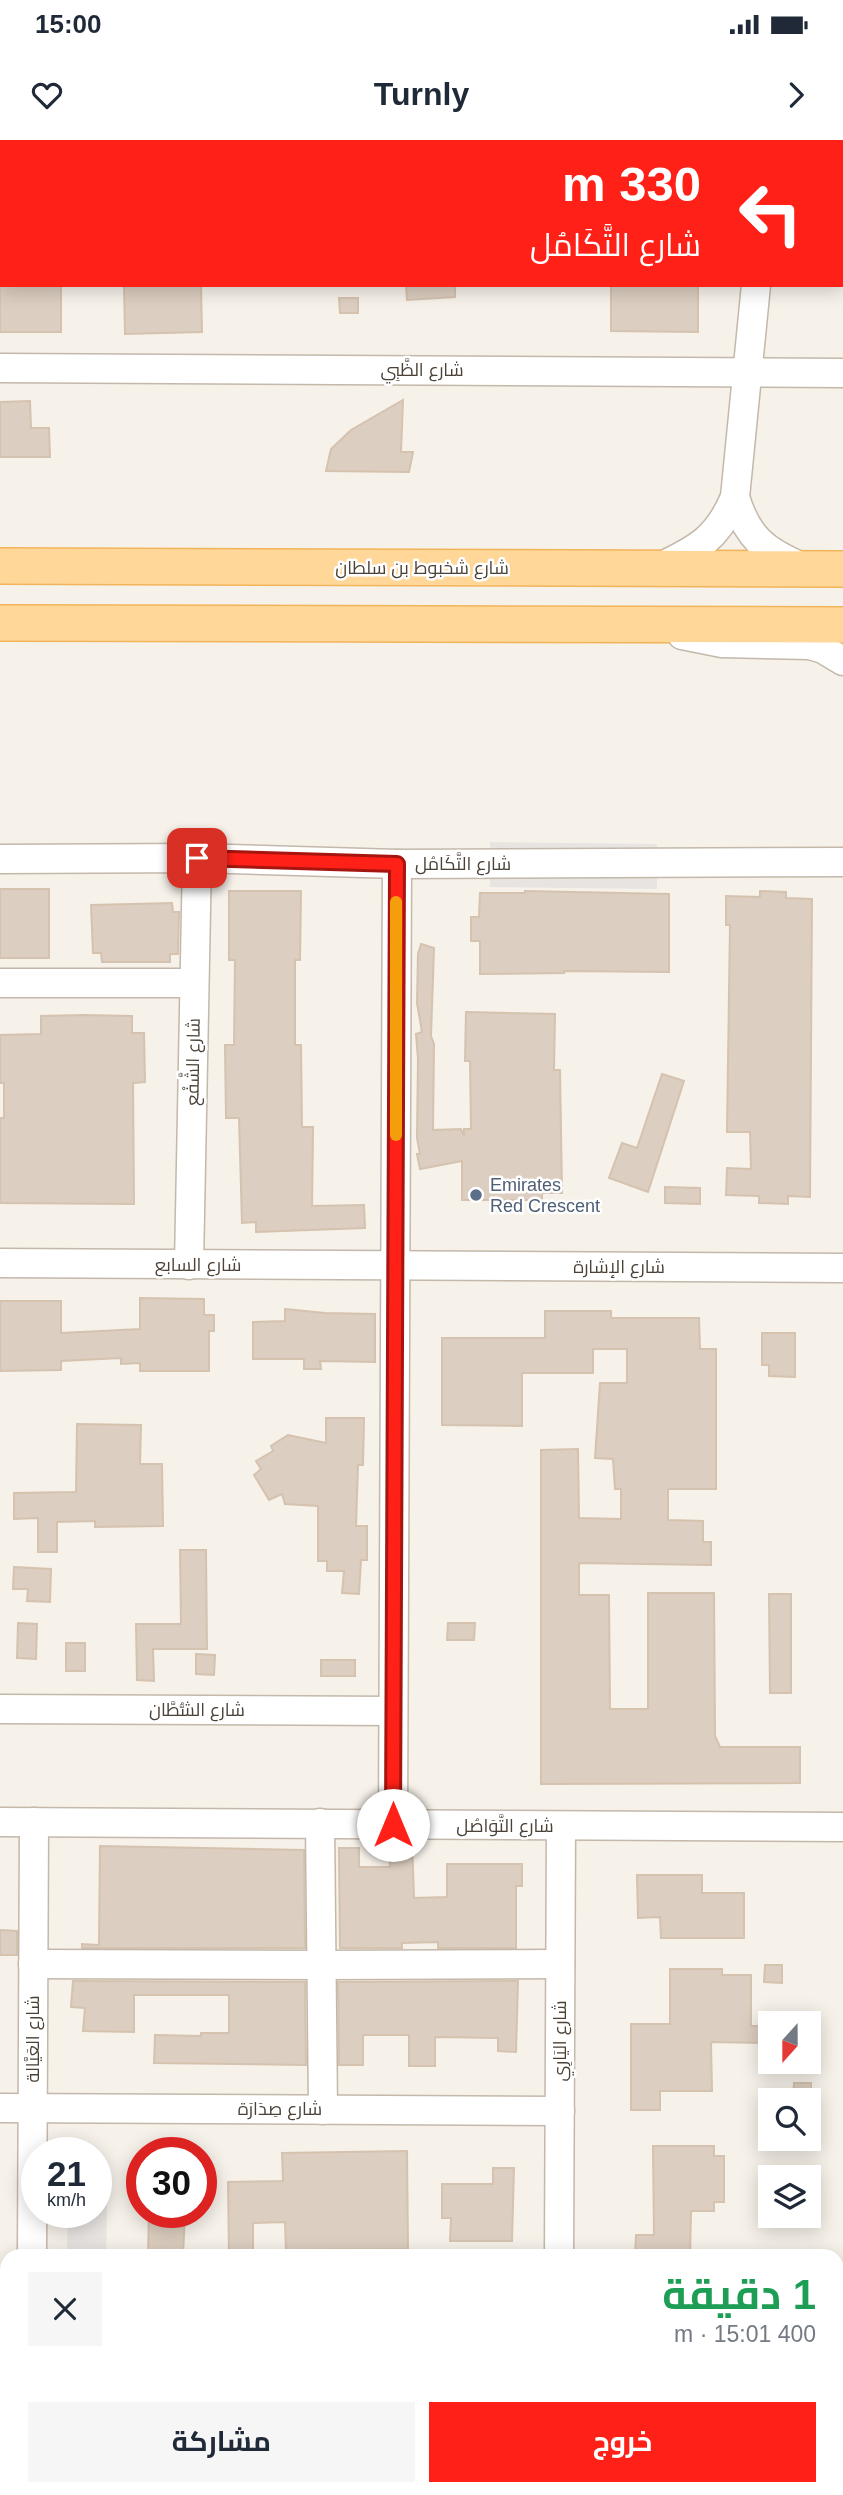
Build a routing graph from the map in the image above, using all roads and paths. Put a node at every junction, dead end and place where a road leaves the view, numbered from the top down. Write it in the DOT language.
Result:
graph roads {
  1 [pos="756,287"];
  2 [pos="0,368"];
  3 [pos="747,372"];
  4 [pos="843,373"];
  5 [pos="734,497"];
  6 [pos="0,566"];
  7 [pos="806,569"];
  8 [pos="843,569"];
  9 [pos="656,570"];
  10 [pos="0,623"];
  11 [pos="653,624"];
  12 [pos="843,625"];
  13 [pos="843,661"];
  14 [pos="197,858"];
  15 [pos="0,859"];
  16 [pos="843,862"];
  17 [pos="397,864"];
  18 [pos="0,983"];
  19 [pos="194,983"];
  20 [pos="0,1263"];
  21 [pos="188,1265"];
  22 [pos="395,1266"];
  23 [pos="843,1268"];
  24 [pos="0,1709"];
  25 [pos="393,1711"];
  26 [pos="0,1822"];
  27 [pos="34,1822"];
  28 [pos="320,1823"];
  29 [pos="393,1825"];
  30 [pos="561,1826"];
  31 [pos="843,1827"];
  32 [pos="33,1964"];
  33 [pos="560,1964"];
  34 [pos="321,1965"];
  35 [pos="0,2108"];
  36 [pos="33,2108"];
  37 [pos="323,2110"];
  38 [pos="559,2111"];
  39 [pos="32,2249"];
  40 [pos="559,2249"];
  1 -- 3 [label="street"];
  2 -- 3 [label="street, شارع الظَّبِي"];
  3 -- 4 [label="street, شارع الظَّبِي"];
  3 -- 5 [label="street"];
  5 -- 7 [label="street"];
  5 -- 9 [label="street"];
  6 -- 9 [label="main road, شارع شخبوط بن سلطان"];
  7 -- 8 [label="main road, شارع شخبوط بن سلطان"];
  7 -- 9 [label="main road, شارع شخبوط بن سلطان"];
  10 -- 11 [label="main road"];
  11 -- 12 [label="main road"];
  11 -- 13 [label="street"];
  14 -- 15 [label="street, شارع التَّكَامُل"];
  14 -- 17 [label="street, شارع التَّكَامُل"];
  14 -- 19 [label="street, شارع الشَّفْع"];
  16 -- 17 [label="street, شارع التَّكَامُل"];
  17 -- 22 [label="street"];
  18 -- 19 [label="street"];
  19 -- 21 [label="street, شارع الشَّفْع"];
  20 -- 21 [label="street, شارع السابع"];
  21 -- 22 [label="street, شارع السابع"];
  22 -- 23 [label="street, شارع الإشارة"];
  22 -- 25 [label="street"];
  24 -- 25 [label="street, شارع الشُّطَّان"];
  25 -- 29 [label="street"];
  26 -- 27 [label="street, شارع التَّوَاصُل"];
  27 -- 28 [label="street, شارع التَّوَاصُل"];
  27 -- 32 [label="street, شارع العَيَّالة"];
  28 -- 29 [label="street, شارع التَّوَاصُل"];
  28 -- 34 [label="street"];
  29 -- 30 [label="street, شارع التَّوَاصُل"];
  30 -- 31 [label="street, شارع التَّوَاصُل"];
  30 -- 33 [label="street, شارع اليَارِي"];
  32 -- 34 [label="street"];
  32 -- 36 [label="street, شارع العَيَّالة"];
  33 -- 34 [label="street"];
  33 -- 38 [label="street, شارع اليَارِي"];
  34 -- 37 [label="street"];
  35 -- 36 [label="street, شارع صِدَارَة"];
  36 -- 37 [label="street, شارع صِدَارَة"];
  36 -- 39 [label="street, شارع العَيَّالة"];
  37 -- 38 [label="street, شارع صِدَارَة"];
  38 -- 40 [label="street, شارع اليَارِي"];
}
